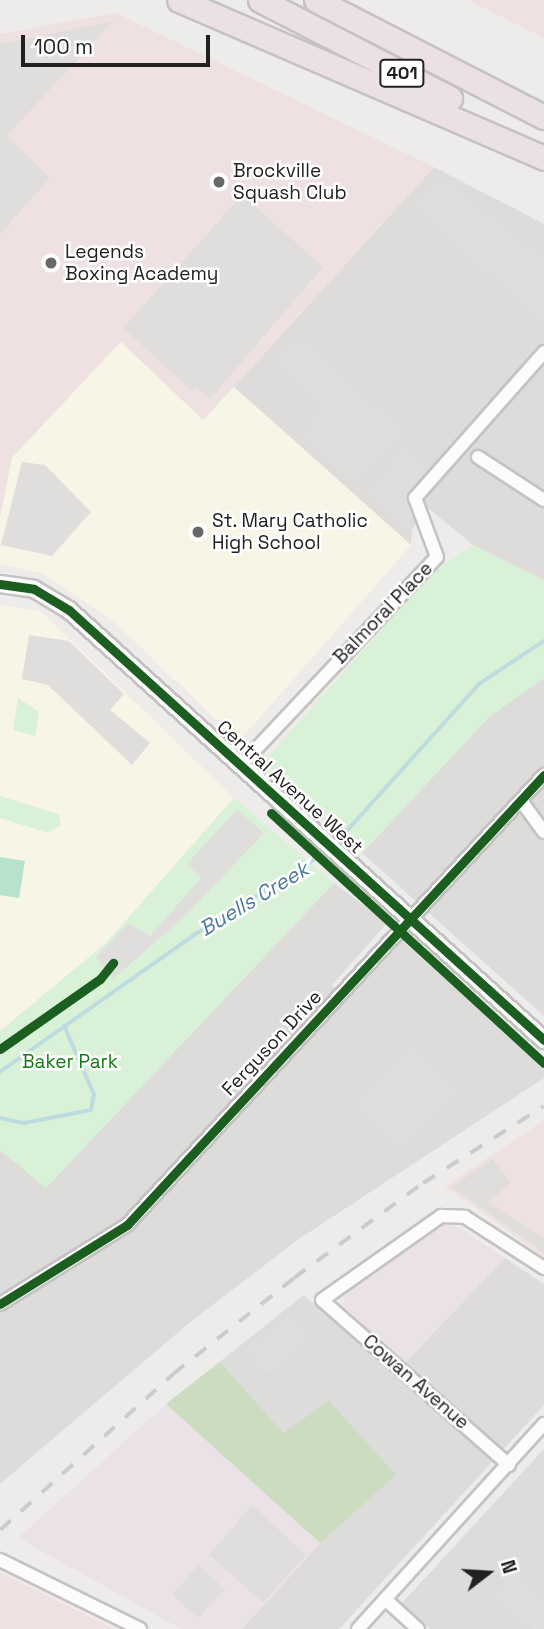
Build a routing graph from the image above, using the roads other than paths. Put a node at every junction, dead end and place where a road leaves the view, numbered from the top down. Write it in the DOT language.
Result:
graph roads {
  1 [pos="179,0"];
  2 [pos="260,0"];
  3 [pos="316,0"];
  4 [pos="351,0"];
  5 [pos="498,94"];
  6 [pos="544,117"];
  7 [pos="544,147"];
  8 [pos="544,158"];
  9 [pos="544,352"];
  10 [pos="478,457"];
  11 [pos="544,500"];
  12 [pos="0,584"];
  13 [pos="240,766"];
  14 [pos="544,775"];
  15 [pos="522,802"];
  16 [pos="544,832"];
  17 [pos="411,920"];
  18 [pos="544,1040"];
  19 [pos="544,1268"];
  20 [pos="0,1304"];
  21 [pos="544,1424"];
  22 [pos="509,1465"];
  23 [pos="0,1560"];
  24 [pos="386,1600"];
  25 [pos="140,1629"];
  26 [pos="358,1629"];
  27 [pos="418,1629"];
  1 -- 8 [label="highway"];
  2 -- 7 [label="highway, 401"];
  3 -- 5 [label="highway, 401"];
  4 -- 5 [label="highway"];
  5 -- 6 [label="highway, 401"];
  9 -- 13 [label="street, Balmoral Place"];
  10 -- 11 [label="street"];
  12 -- 13 [label="street, Central Avenue West"];
  13 -- 17 [label="street, Central Avenue West"];
  14 -- 15 [label="street, Ferguson Drive"];
  15 -- 16 [label="street"];
  15 -- 17 [label="street, Ferguson Drive"];
  17 -- 18 [label="street, Central Avenue West"];
  17 -- 20 [label="street, Ferguson Drive"];
  19 -- 22 [label="street, Cowan Avenue"];
  21 -- 22 [label="street"];
  22 -- 24 [label="street"];
  23 -- 25 [label="street"];
  24 -- 26 [label="street"];
  24 -- 27 [label="street"];
}
